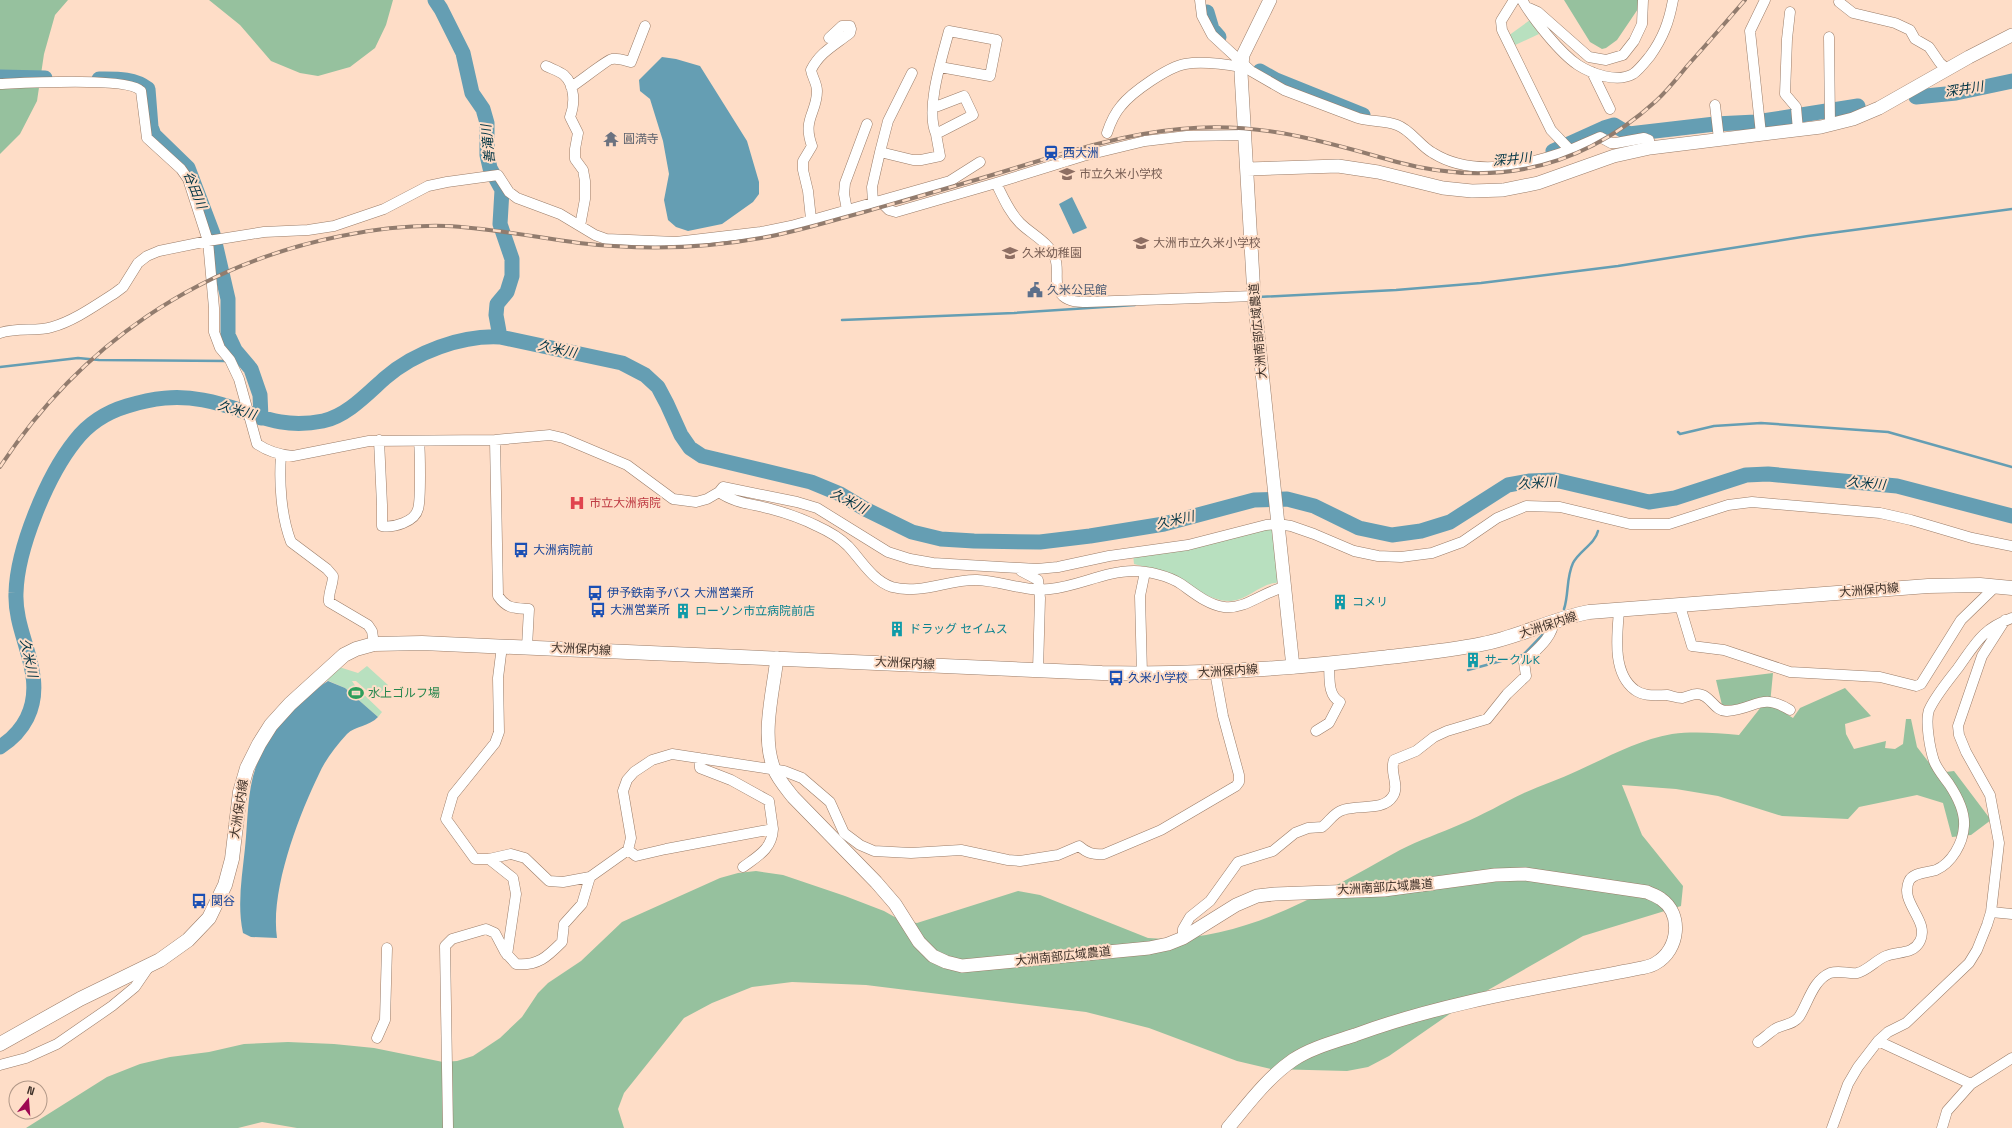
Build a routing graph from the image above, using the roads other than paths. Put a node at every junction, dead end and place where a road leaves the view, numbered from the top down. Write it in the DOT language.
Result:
graph roads {
  1 [pos="1200,0"];
  2 [pos="1270,0"];
  3 [pos="1514,0"];
  4 [pos="1643,0"];
  5 [pos="1673,0"];
  6 [pos="1765,0"];
  7 [pos="1839,2"];
  8 [pos="1523,3"];
  9 [pos="1790,12"];
  10 [pos="645,26"];
  11 [pos="2012,35"];
  12 [pos="1829,37"];
  13 [pos="829,38"];
  14 [pos="1241,61"];
  15 [pos="546,66"];
  16 [pos="940,67"];
  17 [pos="1947,69"];
  18 [pos="1592,72"];
  19 [pos="912,73"];
  20 [pos="0,84"];
  21 [pos="571,87"];
  22 [pos="1715,105"];
  23 [pos="934,106"];
  24 [pos="1610,109"];
  25 [pos="867,124"];
  26 [pos="1830,125"];
  27 [pos="1798,130"];
  28 [pos="1107,133"];
  29 [pos="936,134"];
  30 [pos="1761,134"];
  31 [pos="1245,135"];
  32 [pos="1719,139"];
  33 [pos="1567,146"];
  34 [pos="1650,148"];
  35 [pos="880,152"];
  36 [pos="980,162"];
  37 [pos="1247,169"];
  38 [pos="996,184"];
  39 [pos="876,202"];
  40 [pos="847,210"];
  41 [pos="812,219"];
  42 [pos="580,226"];
  43 [pos="208,241"];
  44 [pos="1254,296"];
  45 [pos="0,333"];
  46 [pos="379,440"];
  47 [pos="495,440"];
  48 [pos="419,441"];
  49 [pos="281,455"];
  50 [pos="719,492"];
  51 [pos="1278,521"];
  52 [pos="2012,546"];
  53 [pos="1010,567"];
  54 [pos="1145,572"];
  55 [pos="1285,587"];
  56 [pos="1995,587"];
  57 [pos="2012,588"];
  58 [pos="1039,590"];
  59 [pos="1680,606"];
  60 [pos="1619,611"];
  61 [pos="2009,619"];
  62 [pos="1554,620"];
  63 [pos="374,644"];
  64 [pos="502,646"];
  65 [pos="527,647"];
  66 [pos="776,658"];
  67 [pos="1329,664"];
  68 [pos="1293,667"];
  69 [pos="1038,670"];
  70 [pos="1215,672"];
  71 [pos="1142,674"];
  72 [pos="1790,710"];
  73 [pos="1316,731"];
  74 [pos="699,758"];
  75 [pos="774,770"];
  76 [pos="773,829"];
  77 [pos="628,850"];
  78 [pos="489,859"];
  79 [pos="743,867"];
  80 [pos="590,877"];
  81 [pos="1991,912"];
  82 [pos="2012,914"];
  83 [pos="1183,938"];
  84 [pos="387,948"];
  85 [pos="508,955"];
  86 [pos="150,965"];
  87 [pos="377,1038"];
  88 [pos="1878,1041"];
  89 [pos="1758,1042"];
  90 [pos="0,1044"];
  91 [pos="2012,1058"];
  92 [pos="0,1065"];
  93 [pos="1971,1084"];
  94 [pos="448,1128"];
  95 [pos="1228,1128"];
  96 [pos="1832,1128"];
  97 [pos="1942,1128"];
  1 -- 14 [label="street"];
  2 -- 14 [label="street, 大洲南部広域農道"];
  3 -- 33 [label="street"];
  4 -- 8 [label="street"];
  5 -- 18 [label="street"];
  6 -- 30 [label="street"];
  7 -- 17 [label="street"];
  8 -- 18 [label="street"];
  9 -- 27 [label="street"];
  10 -- 21 [label="street"];
  11 -- 17 [label="street"];
  12 -- 26 [label="street"];
  13 -- 41 [label="street"];
  14 -- 28 [label="street"];
  14 -- 31 [label="street, 大洲南部広域農道"];
  14 -- 33 [label="street"];
  15 -- 21 [label="street"];
  16 -- 16 [label="street"];
  16 -- 23 [label="street"];
  17 -- 26 [label="street"];
  18 -- 24 [label="street"];
  19 -- 35 [label="street"];
  20 -- 43 [label="street"];
  21 -- 42 [label="street"];
  22 -- 32 [label="street"];
  23 -- 29 [label="street"];
  23 -- 29 [label="street"];
  25 -- 40 [label="street"];
  26 -- 27 [label="street"];
  27 -- 30 [label="street"];
  29 -- 35 [label="street"];
  30 -- 32 [label="street"];
  31 -- 37 [label="street, 大洲南部広域農道"];
  31 -- 38 [label="street"];
  32 -- 34 [label="street"];
  33 -- 34 [label="street"];
  34 -- 37 [label="street"];
  35 -- 39 [label="street"];
  36 -- 39 [label="street"];
  37 -- 44 [label="street, 大洲南部広域農道"];
  38 -- 39 [label="street"];
  38 -- 44 [label="street"];
  39 -- 40 [label="street"];
  40 -- 41 [label="street"];
  41 -- 42 [label="street"];
  42 -- 43 [label="street"];
  43 -- 45 [label="street"];
  43 -- 49 [label="street"];
  44 -- 51 [label="street, 大洲南部広域農道"];
  46 -- 48 [label="street"];
  46 -- 48 [label="street"];
  46 -- 49 [label="street"];
  47 -- 48 [label="street"];
  47 -- 50 [label="street"];
  47 -- 65 [label="street"];
  49 -- 63 [label="street"];
  50 -- 53 [label="street"];
  50 -- 58 [label="street"];
  51 -- 52 [label="street"];
  51 -- 53 [label="street"];
  51 -- 55 [label="street, 大洲南部広域農道"];
  53 -- 58 [label="street"];
  54 -- 55 [label="street"];
  54 -- 58 [label="street"];
  54 -- 71 [label="street"];
  55 -- 68 [label="street, 大洲南部広域農道"];
  56 -- 57 [label="main road, 大洲保内線"];
  56 -- 59 [label="main road, 大洲保内線"];
  56 -- 59 [label="street"];
  58 -- 69 [label="street"];
  59 -- 60 [label="main road, 大洲保内線"];
  60 -- 62 [label="main road, 大洲保内線"];
  60 -- 72 [label="street"];
  61 -- 81 [label="street"];
  61 -- 89 [label="street"];
  62 -- 67 [label="main road, 大洲保内線"];
  62 -- 83 [label="street"];
  63 -- 64 [label="main road, 大洲保内線"];
  63 -- 86 [label="main road, 大洲保内線"];
  64 -- 65 [label="main road, 大洲保内線"];
  64 -- 78 [label="street"];
  65 -- 66 [label="main road, 大洲保内線"];
  66 -- 69 [label="main road, 大洲保内線"];
  66 -- 75 [label="street, 大洲南部広域農道"];
  67 -- 68 [label="main road, 大洲保内線"];
  67 -- 73 [label="street"];
  68 -- 70 [label="main road, 大洲保内線"];
  69 -- 71 [label="main road, 大洲保内線"];
  70 -- 71 [label="main road, 大洲保内線"];
  70 -- 75 [label="street"];
  74 -- 75 [label="street"];
  74 -- 76 [label="street"];
  74 -- 77 [label="street"];
  75 -- 83 [label="street, 大洲南部広域農道"];
  76 -- 77 [label="street"];
  76 -- 79 [label="street"];
  77 -- 80 [label="street"];
  78 -- 80 [label="street"];
  78 -- 85 [label="street"];
  80 -- 85 [label="street"];
  81 -- 82 [label="street"];
  81 -- 88 [label="street"];
  83 -- 95 [label="street, 大洲南部広域農道"];
  84 -- 87 [label="street"];
  85 -- 94 [label="street"];
  86 -- 90 [label="main road, 大洲保内線"];
  86 -- 92 [label="street"];
  88 -- 93 [label="street"];
  88 -- 96 [label="street"];
  91 -- 93 [label="street"];
  93 -- 97 [label="street"];
}
